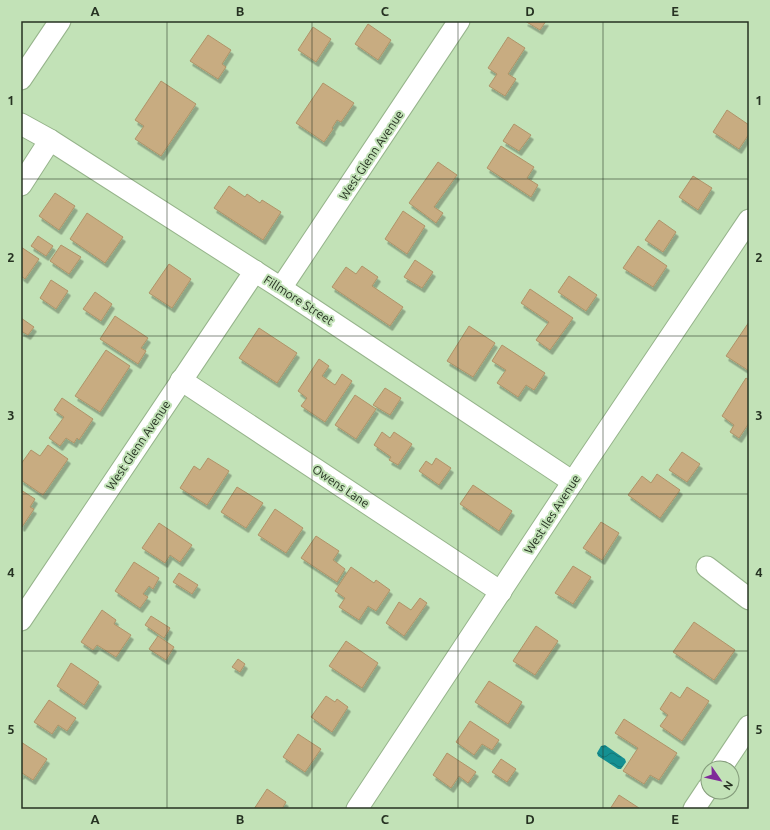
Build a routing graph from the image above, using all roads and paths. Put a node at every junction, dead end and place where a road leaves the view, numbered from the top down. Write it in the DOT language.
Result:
graph roads {
  1 [pos="60,21"];
  2 [pos="459,21"];
  3 [pos="21,79"];
  4 [pos="21,124"];
  5 [pos="50,140"];
  6 [pos="21,185"];
  7 [pos="749,220"];
  8 [pos="255,272"];
  9 [pos="281,288"];
  10 [pos="181,380"];
  11 [pos="573,482"];
  12 [pos="707,567"];
  13 [pos="501,592"];
  14 [pos="749,599"];
  15 [pos="21,620"];
  16 [pos="749,726"];
  17 [pos="726,760"];
  18 [pos="700,800"];
  19 [pos="357,809"];
  20 [pos="694,809"];
  1 -- 3 [label="street"];
  2 -- 9 [label="street, West Glenn Avenue"];
  4 -- 5 [label="street, Fillmore Street"];
  5 -- 6 [label="street"];
  5 -- 8 [label="street, Fillmore Street"];
  7 -- 11 [label="street, West Iles Avenue"];
  8 -- 9 [label="street, Fillmore Street"];
  8 -- 10 [label="street, West Glenn Avenue"];
  9 -- 11 [label="street, Fillmore Street"];
  10 -- 13 [label="street, Owens Lane"];
  10 -- 15 [label="street, West Glenn Avenue"];
  11 -- 13 [label="street, West Iles Avenue"];
  12 -- 14 [label="street"];
  13 -- 19 [label="street, West Iles Avenue"];
  16 -- 17 [label="street"];
  18 -- 20 [label="street"];
}
